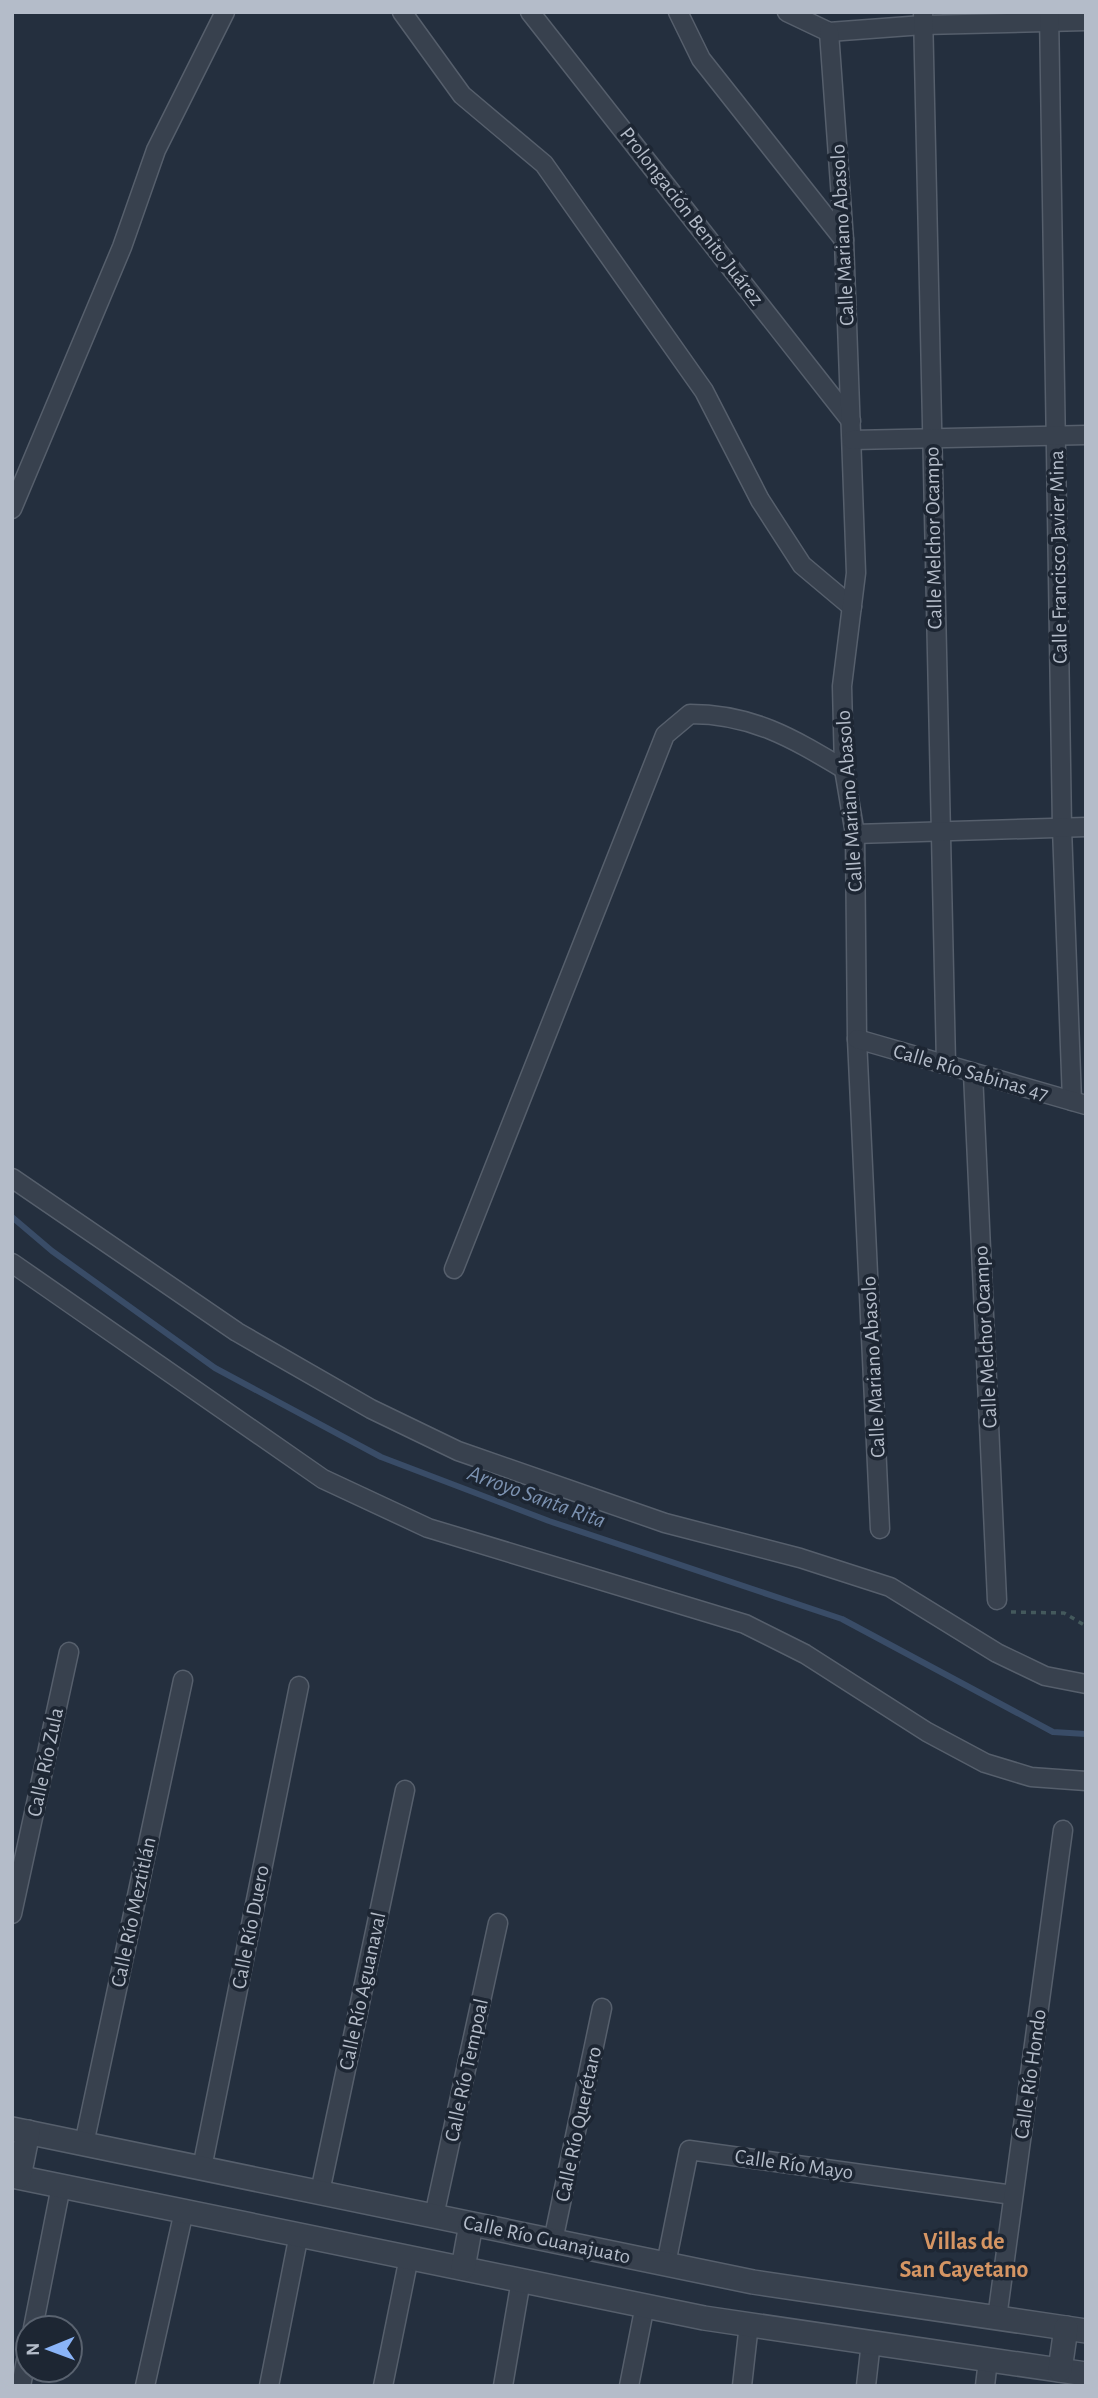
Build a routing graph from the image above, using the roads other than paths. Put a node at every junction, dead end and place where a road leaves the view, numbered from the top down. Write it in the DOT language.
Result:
graph roads {
  1 [pos="225,12"];
  2 [pos="402,12"];
  3 [pos="530,12"];
  4 [pos="678,12"];
  5 [pos="787,12"];
  6 [pos="1049,17"];
  7 [pos="923,18"];
  8 [pos="1086,21"];
  9 [pos="829,32"];
  10 [pos="844,240"];
  11 [pos="851,421"];
  12 [pos="1056,435"];
  13 [pos="1086,435"];
  14 [pos="931,438"];
  15 [pos="852,440"];
  16 [pos="12,509"];
  17 [pos="852,607"];
  18 [pos="844,769"];
  19 [pos="1086,827"];
  20 [pos="1062,828"];
  21 [pos="939,832"];
  22 [pos="855,834"];
  23 [pos="857,1039"];
  24 [pos="946,1065"];
  25 [pos="973,1073"];
  26 [pos="1079,1103"];
  27 [pos="12,1178"];
  28 [pos="12,1263"];
  29 [pos="454,1269"];
  30 [pos="880,1529"];
  31 [pos="998,1600"];
  32 [pos="69,1652"];
  33 [pos="183,1680"];
  34 [pos="1086,1684"];
  35 [pos="299,1686"];
  36 [pos="1086,1782"];
  37 [pos="405,1790"];
  38 [pos="1063,1830"];
  39 [pos="12,1914"];
  40 [pos="498,1923"];
  41 [pos="602,2008"];
  42 [pos="20,2130"];
  43 [pos="84,2144"];
  44 [pos="202,2168"];
  45 [pos="16,2176"];
  46 [pos="61,2186"];
  47 [pos="320,2192"];
  48 [pos="1013,2195"];
  49 [pos="184,2211"];
  50 [pos="433,2216"];
  51 [pos="471,2224"];
  52 [pos="299,2234"];
  53 [pos="553,2241"];
  54 [pos="409,2257"];
  55 [pos="666,2264"];
  56 [pos="463,2268"];
  57 [pos="521,2280"];
  58 [pos="645,2305"];
  59 [pos="36,2314"];
  60 [pos="997,2318"];
  61 [pos="749,2324"];
  62 [pos="1076,2329"];
  63 [pos="872,2342"];
  64 [pos="988,2360"];
  65 [pos="1060,2370"];
  66 [pos="1086,2374"];
  67 [pos="145,2386"];
  68 [pos="269,2386"];
  69 [pos="383,2386"];
  70 [pos="503,2386"];
  71 [pos="629,2386"];
  72 [pos="742,2386"];
  73 [pos="866,2386"];
  74 [pos="985,2386"];
  1 -- 16 [label="street"];
  2 -- 17 [label="street"];
  3 -- 11 [label="street, Prolongación Benito Juárez"];
  4 -- 10 [label="street"];
  5 -- 9 [label="street"];
  6 -- 7 [label="street"];
  6 -- 8 [label="street"];
  6 -- 12 [label="street, Calle Francisco Javier Mina"];
  7 -- 9 [label="street"];
  7 -- 14 [label="street, Calle Melchor Ocampo"];
  9 -- 10 [label="street, Calle Mariano Abasolo"];
  10 -- 11 [label="street, Calle Mariano Abasolo"];
  11 -- 15 [label="street, Calle Mariano Abasolo"];
  12 -- 13 [label="street"];
  12 -- 14 [label="street"];
  12 -- 20 [label="street, Calle Francisco Javier Mina"];
  14 -- 15 [label="street"];
  14 -- 21 [label="street, Calle Melchor Ocampo"];
  15 -- 17 [label="street, Calle Mariano Abasolo"];
  17 -- 18 [label="street, Calle Mariano Abasolo"];
  18 -- 22 [label="street, Calle Mariano Abasolo"];
  18 -- 29 [label="street"];
  19 -- 20 [label="street"];
  20 -- 21 [label="street"];
  20 -- 26 [label="street, Calle Francisco Javier Mina"];
  21 -- 22 [label="street"];
  21 -- 24 [label="street, Calle Melchor Ocampo"];
  22 -- 23 [label="street, Calle Mariano Abasolo"];
  23 -- 24 [label="street, Calle Río Sabinas 47"];
  23 -- 30 [label="street, Calle Mariano Abasolo"];
  24 -- 25 [label="street, Calle Río Sabinas 47"];
  25 -- 26 [label="street, Calle Río Sabinas 47"];
  25 -- 31 [label="street, Calle Melchor Ocampo"];
  27 -- 34 [label="street"];
  28 -- 36 [label="street"];
  32 -- 39 [label="street, Calle Río Zula"];
  33 -- 43 [label="street, Calle Río Meztitlán"];
  35 -- 44 [label="street, Calle Río Duero"];
  37 -- 47 [label="street, Calle Río Aguanaval"];
  38 -- 48 [label="street, Calle Río Hondo"];
  40 -- 50 [label="street, Calle Río Tempoal"];
  41 -- 53 [label="street, Calle Río Querétaro"];
  42 -- 43 [label="street, Calle Río Guanajuato"];
  42 -- 45 [label="street"];
  43 -- 44 [label="street, Calle Río Guanajuato"];
  44 -- 47 [label="street, Calle Río Guanajuato"];
  45 -- 46 [label="street"];
  46 -- 49 [label="street"];
  46 -- 59 [label="street"];
  47 -- 50 [label="street, Calle Río Guanajuato"];
  48 -- 55 [label="street, Calle Río Mayo"];
  48 -- 60 [label="street, Calle Río Hondo"];
  49 -- 52 [label="street"];
  49 -- 67 [label="street"];
  50 -- 51 [label="street, Calle Río Guanajuato"];
  51 -- 53 [label="street, Calle Río Guanajuato"];
  51 -- 56 [label="street"];
  52 -- 54 [label="street"];
  52 -- 68 [label="street"];
  53 -- 55 [label="street, Calle Río Guanajuato"];
  54 -- 56 [label="street"];
  54 -- 69 [label="street"];
  55 -- 60 [label="street, Calle Río Guanajuato"];
  56 -- 57 [label="street"];
  57 -- 58 [label="street"];
  57 -- 70 [label="street"];
  58 -- 61 [label="street"];
  58 -- 71 [label="street"];
  60 -- 62 [label="street, Calle Río Guanajuato"];
  61 -- 63 [label="street"];
  61 -- 72 [label="street"];
  62 -- 65 [label="street"];
  63 -- 64 [label="street"];
  63 -- 73 [label="street"];
  64 -- 65 [label="street"];
  64 -- 74 [label="street"];
  65 -- 66 [label="street"];
}
